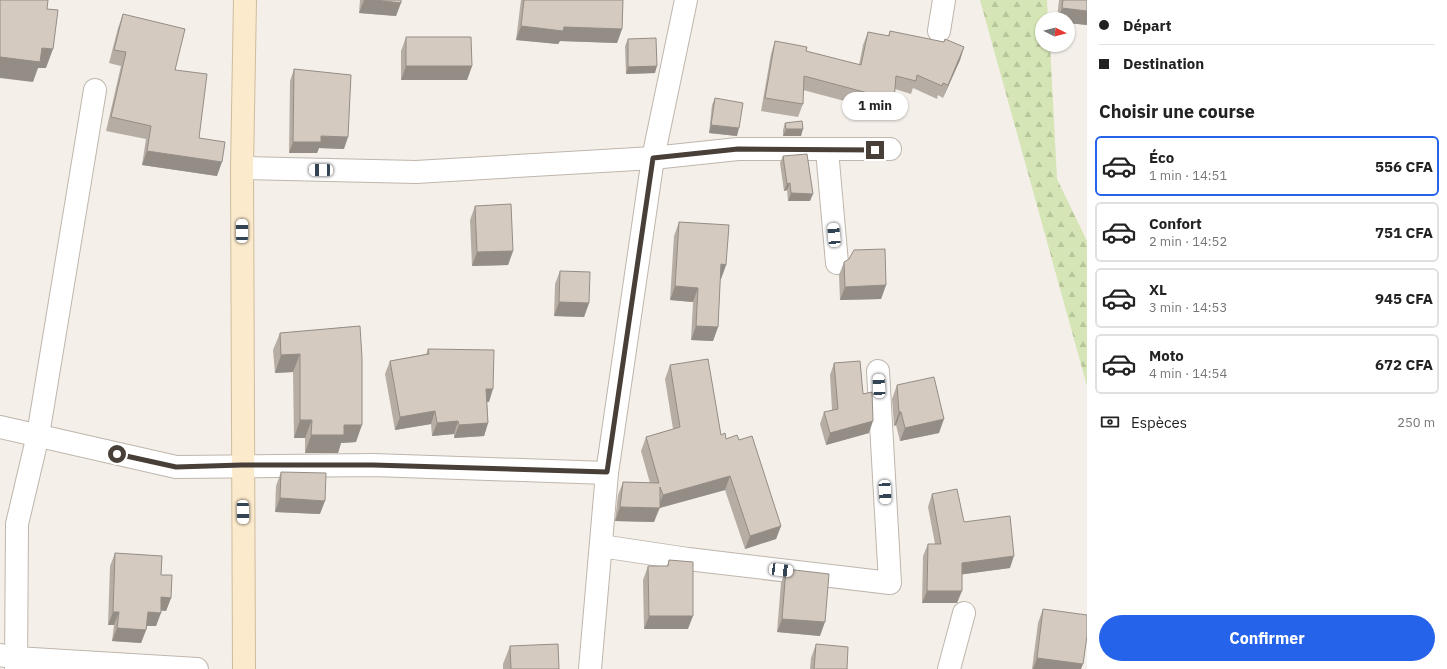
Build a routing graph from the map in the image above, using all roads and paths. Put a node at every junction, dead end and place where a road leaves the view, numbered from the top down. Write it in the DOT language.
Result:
graph roads {
  1 [pos="245,0"];
  2 [pos="686,0"];
  3 [pos="944,0"];
  4 [pos="939,31"];
  5 [pos="95,90"];
  6 [pos="890,149"];
  7 [pos="827,150"];
  8 [pos="653,158"];
  9 [pos="242,168"];
  10 [pos="837,263"];
  11 [pos="878,371"];
  12 [pos="0,427"];
  13 [pos="38,435"];
  14 [pos="242,465"];
  15 [pos="607,472"];
  16 [pos="601,546"];
  17 [pos="964,613"];
  18 [pos="10,660"];
  19 [pos="197,669"];
  20 [pos="244,669"];
  21 [pos="590,669"];
  22 [pos="949,669"];
  1 -- 9 [label="street"];
  2 -- 8 [label="street"];
  3 -- 4 [label="street"];
  5 -- 13 [label="street"];
  6 -- 7 [label="street"];
  7 -- 8 [label="street"];
  7 -- 10 [label="street"];
  8 -- 9 [label="street"];
  8 -- 15 [label="street"];
  9 -- 14 [label="street"];
  11 -- 16 [label="street"];
  12 -- 13 [label="street"];
  13 -- 14 [label="street"];
  13 -- 18 [label="street"];
  14 -- 15 [label="street"];
  14 -- 20 [label="street"];
  15 -- 16 [label="street"];
  16 -- 21 [label="street"];
  17 -- 22 [label="street"];
  18 -- 19 [label="street"];
}
